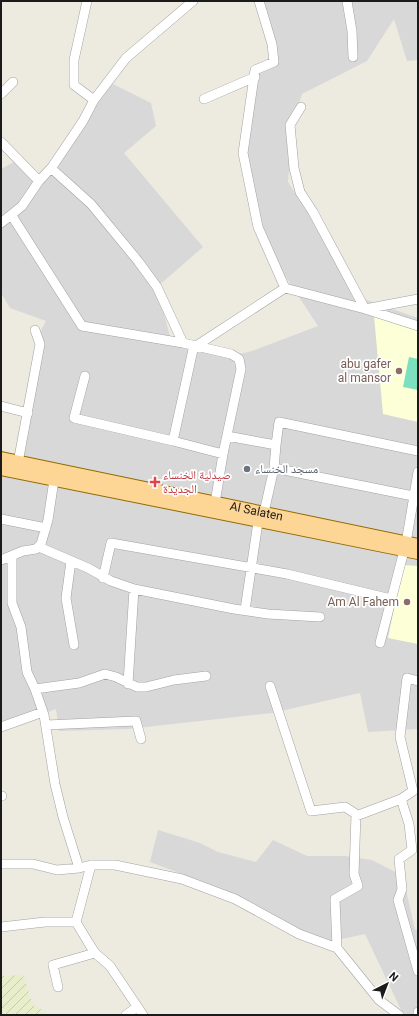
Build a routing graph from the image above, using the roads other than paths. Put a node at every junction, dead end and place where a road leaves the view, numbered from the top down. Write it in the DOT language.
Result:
graph roads {
  1 [pos="87,1"];
  2 [pos="192,1"];
  3 [pos="259,1"];
  4 [pos="347,1"];
  5 [pos="353,57"];
  6 [pos="256,77"];
  7 [pos="12,82"];
  8 [pos="1,94"];
  9 [pos="204,99"];
  10 [pos="94,100"];
  11 [pos="301,107"];
  12 [pos="1,142"];
  13 [pos="51,168"];
  14 [pos="39,181"];
  15 [pos="12,216"];
  16 [pos="1,223"];
  17 [pos="285,288"];
  18 [pos="418,299"];
  19 [pos="365,309"];
  20 [pos="418,326"];
  21 [pos="35,330"];
  22 [pos="183,344"];
  23 [pos="195,346"];
  24 [pos="85,376"];
  25 [pos="1,406"];
  26 [pos="28,413"];
  27 [pos="227,436"];
  28 [pos="173,441"];
  29 [pos="276,445"];
  30 [pos="418,451"];
  31 [pos="223,454"];
  32 [pos="1,458"];
  33 [pos="17,468"];
  34 [pos="274,468"];
  35 [pos="1,469"];
  36 [pos="418,472"];
  37 [pos="54,480"];
  38 [pos="413,496"];
  39 [pos="214,508"];
  40 [pos="1,518"];
  41 [pos="261,519"];
  42 [pos="46,528"];
  43 [pos="418,545"];
  44 [pos="39,547"];
  45 [pos="404,547"];
  46 [pos="418,553"];
  47 [pos="12,556"];
  48 [pos="1,560"];
  49 [pos="71,561"];
  50 [pos="252,568"];
  51 [pos="11,578"];
  52 [pos="103,578"];
  53 [pos="1,580"];
  54 [pos="134,589"];
  55 [pos="391,599"];
  56 [pos="245,610"];
  57 [pos="320,617"];
  58 [pos="380,643"];
  59 [pos="74,646"];
  60 [pos="206,676"];
  61 [pos="418,681"];
  62 [pos="128,684"];
  63 [pos="270,686"];
  64 [pos="35,688"];
  65 [pos="43,712"];
  66 [pos="46,725"];
  67 [pos="1,727"];
  68 [pos="141,739"];
  69 [pos="401,799"];
  70 [pos="356,816"];
  71 [pos="1,864"];
  72 [pos="91,865"];
  73 [pos="79,868"];
  74 [pos="76,922"];
  75 [pos="1,928"];
  76 [pos="337,948"];
  77 [pos="95,952"];
  78 [pos="418,971"];
  79 [pos="58,987"];
  80 [pos="137,1007"];
  81 [pos="126,1015"];
  82 [pos="143,1015"];
  83 [pos="399,1015"];
  1 -- 10 [label="street"];
  2 -- 10 [label="street"];
  3 -- 6 [label="street"];
  4 -- 5 [label="street"];
  6 -- 9 [label="street"];
  6 -- 17 [label="street"];
  7 -- 8 [label="street"];
  10 -- 13 [label="street"];
  11 -- 19 [label="street"];
  12 -- 14 [label="street"];
  13 -- 14 [label="street"];
  13 -- 22 [label="street"];
  14 -- 15 [label="street"];
  15 -- 16 [label="street"];
  15 -- 22 [label="street"];
  17 -- 19 [label="street"];
  17 -- 23 [label="street"];
  18 -- 19 [label="street"];
  19 -- 20 [label="street"];
  21 -- 26 [label="street"];
  22 -- 23 [label="street"];
  23 -- 27 [label="street"];
  23 -- 28 [label="street"];
  24 -- 28 [label="street"];
  25 -- 26 [label="street"];
  26 -- 33 [label="street"];
  27 -- 29 [label="street"];
  27 -- 31 [label="street"];
  28 -- 31 [label="street"];
  29 -- 30 [label="street"];
  29 -- 34 [label="street"];
  31 -- 39 [label="street"];
  32 -- 33 [label="main road, Al Salaten"];
  33 -- 35 [label="main road, Al Salaten"];
  33 -- 37 [label="main road, Al Salaten"];
  33 -- 39 [label="main road, Al Salaten"];
  34 -- 38 [label="street"];
  34 -- 41 [label="street"];
  36 -- 38 [label="street"];
  37 -- 39 [label="main road, Al Salaten"];
  37 -- 42 [label="street"];
  38 -- 45 [label="street"];
  39 -- 41 [label="main road, Al Salaten"];
  40 -- 42 [label="street"];
  41 -- 45 [label="main road, Al Salaten"];
  41 -- 50 [label="street"];
  42 -- 44 [label="street"];
  43 -- 45 [label="main road, Al Salaten"];
  44 -- 47 [label="street"];
  44 -- 49 [label="street"];
  45 -- 46 [label="main road, Al Salaten"];
  45 -- 55 [label="street"];
  47 -- 48 [label="street"];
  47 -- 51 [label="street"];
  49 -- 52 [label="street"];
  49 -- 59 [label="street"];
  50 -- 52 [label="street"];
  50 -- 55 [label="street"];
  50 -- 56 [label="street"];
  51 -- 53 [label="street"];
  51 -- 64 [label="street"];
  52 -- 54 [label="street"];
  54 -- 56 [label="street"];
  54 -- 62 [label="street"];
  55 -- 58 [label="street"];
  56 -- 57 [label="street"];
  60 -- 62 [label="street"];
  61 -- 69 [label="street"];
  62 -- 64 [label="street"];
  63 -- 70 [label="street"];
  64 -- 65 [label="street"];
  65 -- 66 [label="street"];
  65 -- 67 [label="street"];
  66 -- 68 [label="street"];
  66 -- 73 [label="street"];
  69 -- 70 [label="street"];
  69 -- 78 [label="street"];
  70 -- 76 [label="street"];
  71 -- 73 [label="street"];
  72 -- 73 [label="street"];
  72 -- 74 [label="street"];
  72 -- 76 [label="street"];
  74 -- 75 [label="street"];
  74 -- 77 [label="street"];
  76 -- 83 [label="street"];
  77 -- 79 [label="street"];
  77 -- 80 [label="street"];
  80 -- 81 [label="street"];
  80 -- 82 [label="street"];
}
